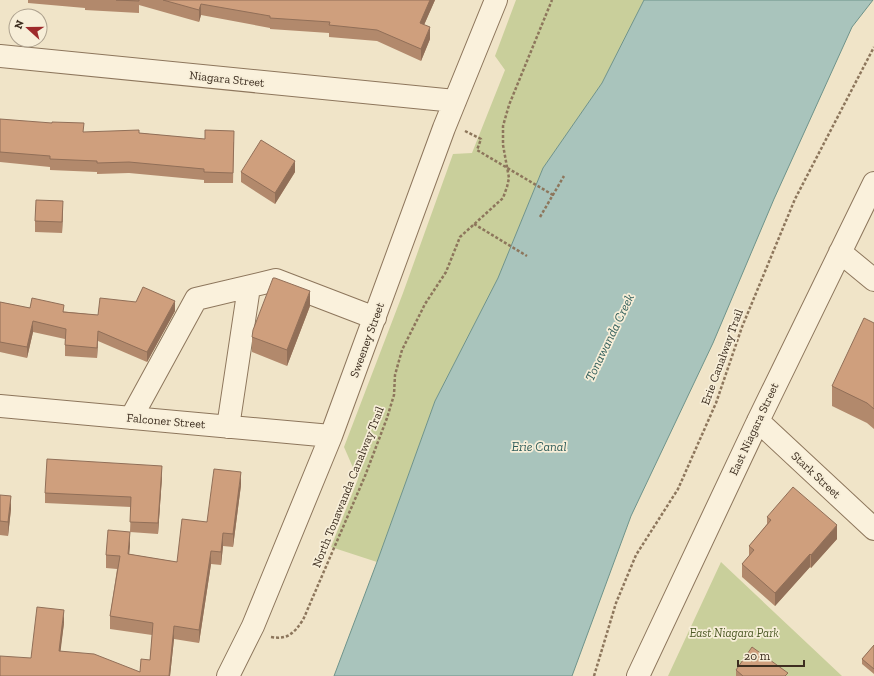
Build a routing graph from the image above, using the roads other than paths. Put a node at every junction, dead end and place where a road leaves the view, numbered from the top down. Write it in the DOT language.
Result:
graph roads {
  1 [pos="496,0"];
  2 [pos="0,56"];
  3 [pos="455,101"];
  4 [pos="874,183"];
  5 [pos="840,252"];
  6 [pos="874,280"];
  7 [pos="249,287"];
  8 [pos="375,318"];
  9 [pos="0,406"];
  10 [pos="131,418"];
  11 [pos="758,421"];
  12 [pos="228,427"];
  13 [pos="331,436"];
  14 [pos="874,529"];
  15 [pos="228,676"];
  16 [pos="638,676"];
  1 -- 3 [label="street, Sweeney Street"];
  2 -- 3 [label="street, Niagara Street"];
  3 -- 8 [label="street, Sweeney Street"];
  4 -- 5 [label="street, East Niagara Street"];
  5 -- 6 [label="street"];
  5 -- 11 [label="street, East Niagara Street"];
  7 -- 8 [label="street"];
  7 -- 10 [label="street"];
  7 -- 12 [label="street"];
  8 -- 13 [label="street, Sweeney Street"];
  9 -- 10 [label="street, Falconer Street"];
  10 -- 12 [label="street, Falconer Street"];
  11 -- 14 [label="street, Stark Street"];
  11 -- 16 [label="street, East Niagara Street"];
  12 -- 13 [label="street, Falconer Street"];
  13 -- 15 [label="street, Sweeney Street"];
}
